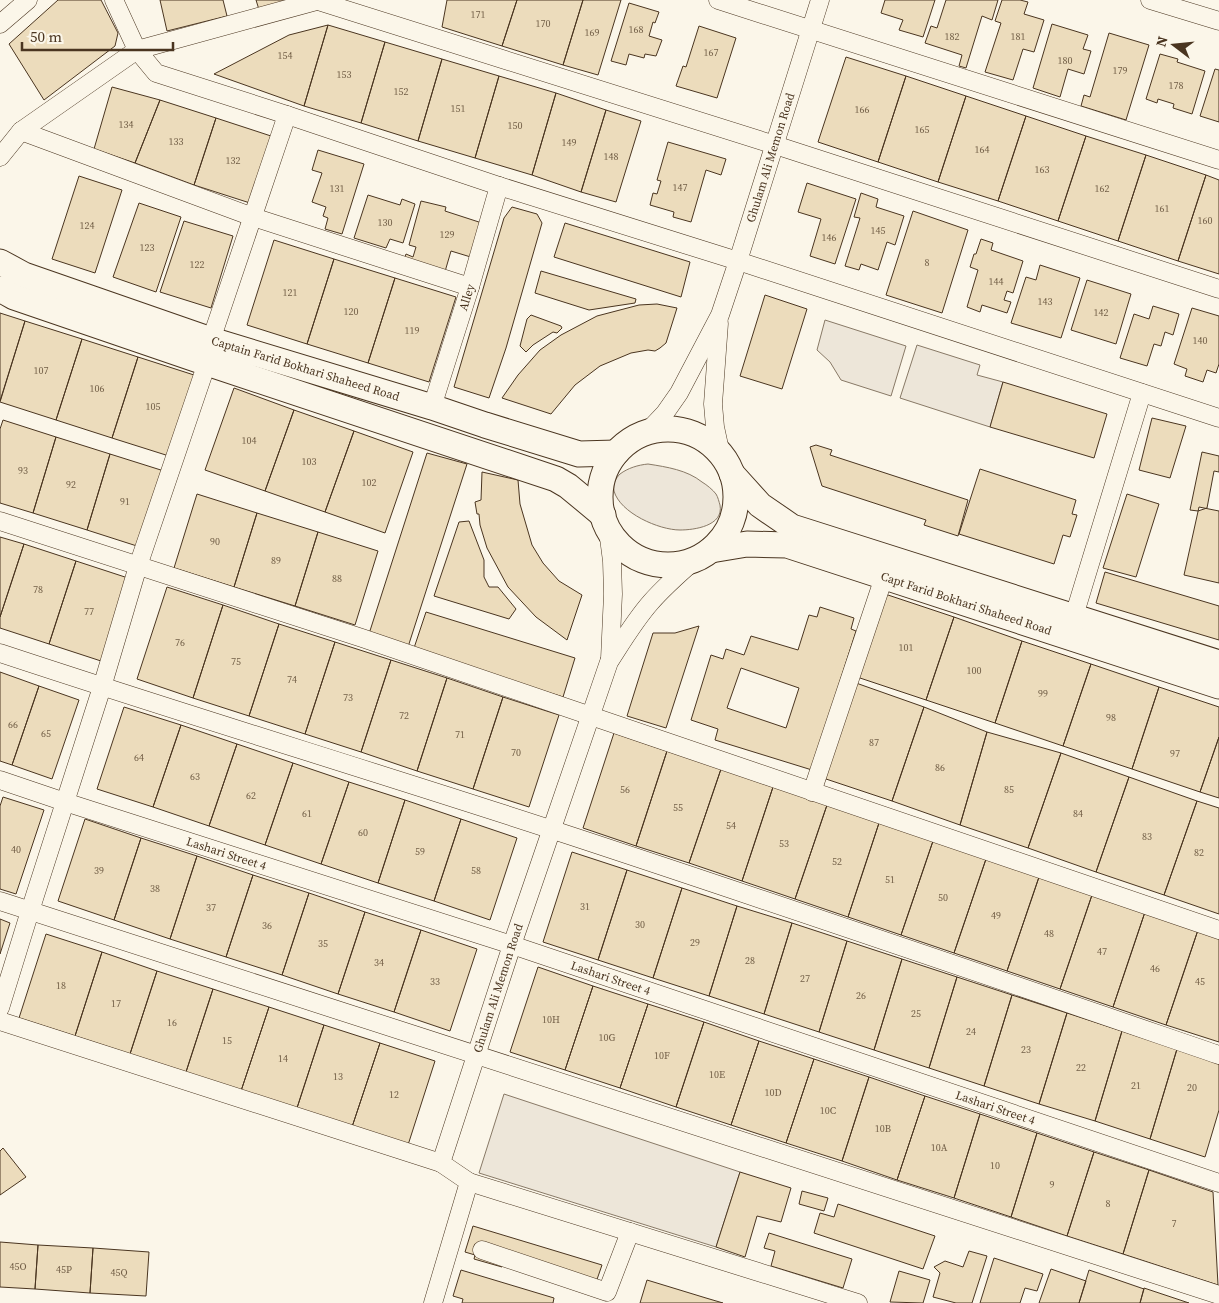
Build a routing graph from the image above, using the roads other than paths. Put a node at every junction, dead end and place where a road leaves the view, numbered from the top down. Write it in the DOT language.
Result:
graph roads {
  1 [pos="28,0"];
  2 [pos="114,0"];
  3 [pos="319,0"];
  4 [pos="718,0"];
  5 [pos="820,0"];
  6 [pos="1150,0"];
  7 [pos="1219,21"];
  8 [pos="0,24"];
  9 [pos="811,30"];
  10 [pos="137,50"];
  11 [pos="287,115"];
  12 [pos="21,131"];
  13 [pos="775,145"];
  14 [pos="0,157"];
  15 [pos="1219,160"];
  16 [pos="499,186"];
  17 [pos="253,217"];
  18 [pos="738,261"];
  19 [pos="0,262"];
  20 [pos="470,287"];
  21 [pos="1219,288"];
  22 [pos="0,289"];
  23 [pos="720,315"];
  24 [pos="209,352"];
  25 [pos="1142,393"];
  26 [pos="432,407"];
  27 [pos="1219,418"];
  28 [pos="647,432"];
  29 [pos="616,453"];
  30 [pos="727,464"];
  31 [pos="0,521"];
  32 [pos="606,523"];
  33 [pos="704,555"];
  34 [pos="138,566"];
  35 [pos="884,576"];
  36 [pos="1074,616"];
  37 [pos="0,653"];
  38 [pos="610,662"];
  39 [pos="1219,663"];
  40 [pos="1219,686"];
  41 [pos="102,687"];
  42 [pos="591,717"];
  43 [pos="0,780"];
  44 [pos="812,792"];
  45 [pos="66,802"];
  46 [pos="551,830"];
  47 [pos="0,901"];
  48 [pos="30,911"];
  49 [pos="1219,930"];
  50 [pos="512,945"];
  51 [pos="0,1008"];
  52 [pos="0,1021"];
  53 [pos="476,1054"];
  54 [pos="1219,1055"];
  55 [pos="441,1163"];
  56 [pos="469,1182"];
  57 [pos="1219,1183"];
  58 [pos="630,1232"];
  59 [pos="482,1250"];
  60 [pos="1219,1295"];
  61 [pos="434,1303"];
  62 [pos="858,1303"];
  1 -- 8 [label="street"];
  2 -- 10 [label="street"];
  3 -- 10 [label="street"];
  3 -- 13 [label="street"];
  4 -- 9 [label="street"];
  5 -- 9 [label="street, Ghulam Ali Memon Road"];
  6 -- 7 [label="street"];
  9 -- 13 [label="street, Ghulam Ali Memon Road"];
  9 -- 15 [label="street"];
  10 -- 11 [label="street"];
  10 -- 12 [label="street"];
  11 -- 16 [label="street"];
  11 -- 17 [label="street"];
  12 -- 14 [label="street"];
  12 -- 17 [label="street"];
  13 -- 18 [label="street, Ghulam Ali Memon Road"];
  13 -- 21 [label="street"];
  16 -- 18 [label="street"];
  16 -- 20 [label="street, Alley"];
  17 -- 20 [label="street"];
  17 -- 24 [label="street"];
  18 -- 23 [label="street, Ghulam Ali Memon Road"];
  18 -- 25 [label="street"];
  19 -- 24 [label="street, Captain Farid Bokhari Shaheed Road"];
  20 -- 26 [label="street, Alley"];
  22 -- 24 [label="street, Captain Farid Bokhari Shaheed Road"];
  23 -- 28 [label="street"];
  23 -- 30 [label="street"];
  24 -- 26 [label="street, Captain Farid Bokhari Shaheed Road"];
  24 -- 32 [label="street, Captain Farid Bokhari Shaheed Road"];
  24 -- 34 [label="street"];
  25 -- 27 [label="street"];
  25 -- 36 [label="street"];
  26 -- 29 [label="street, Captain Farid Bokhari Shaheed Road"];
  28 -- 29 [label="street"];
  28 -- 30 [label="street"];
  29 -- 32 [label="street"];
  30 -- 33 [label="street"];
  30 -- 36 [label="street, Capt Farid Bokhari Shaheed Road"];
  31 -- 34 [label="street"];
  32 -- 33 [label="street"];
  32 -- 38 [label="street"];
  33 -- 35 [label="street, Capt Farid Bokhari Shaheed Road"];
  33 -- 38 [label="street"];
  34 -- 41 [label="street"];
  34 -- 42 [label="street"];
  35 -- 40 [label="street, Capt Farid Bokhari Shaheed Road"];
  35 -- 44 [label="street"];
  36 -- 39 [label="street, Capt Farid Bokhari Shaheed Road"];
  37 -- 41 [label="street"];
  38 -- 42 [label="street, Ghulam Ali Memon Road"];
  41 -- 45 [label="street"];
  41 -- 46 [label="street"];
  42 -- 44 [label="street"];
  42 -- 46 [label="street, Ghulam Ali Memon Road"];
  43 -- 45 [label="street, Lashari Street 4"];
  44 -- 49 [label="street"];
  45 -- 48 [label="street"];
  45 -- 50 [label="street, Lashari Street 4"];
  46 -- 50 [label="street, Ghulam Ali Memon Road"];
  46 -- 54 [label="street"];
  47 -- 48 [label="street"];
  48 -- 51 [label="street"];
  48 -- 53 [label="street"];
  50 -- 53 [label="street, Ghulam Ali Memon Road"];
  50 -- 57 [label="street, Lashari Street 4"];
  52 -- 55 [label="street"];
  53 -- 55 [label="street, Ghulam Ali Memon Road"];
  53 -- 60 [label="street"];
  55 -- 56 [label="street"];
  56 -- 58 [label="street"];
  56 -- 61 [label="street"];
  58 -- 59 [label="street"];
  58 -- 62 [label="street"];
}
